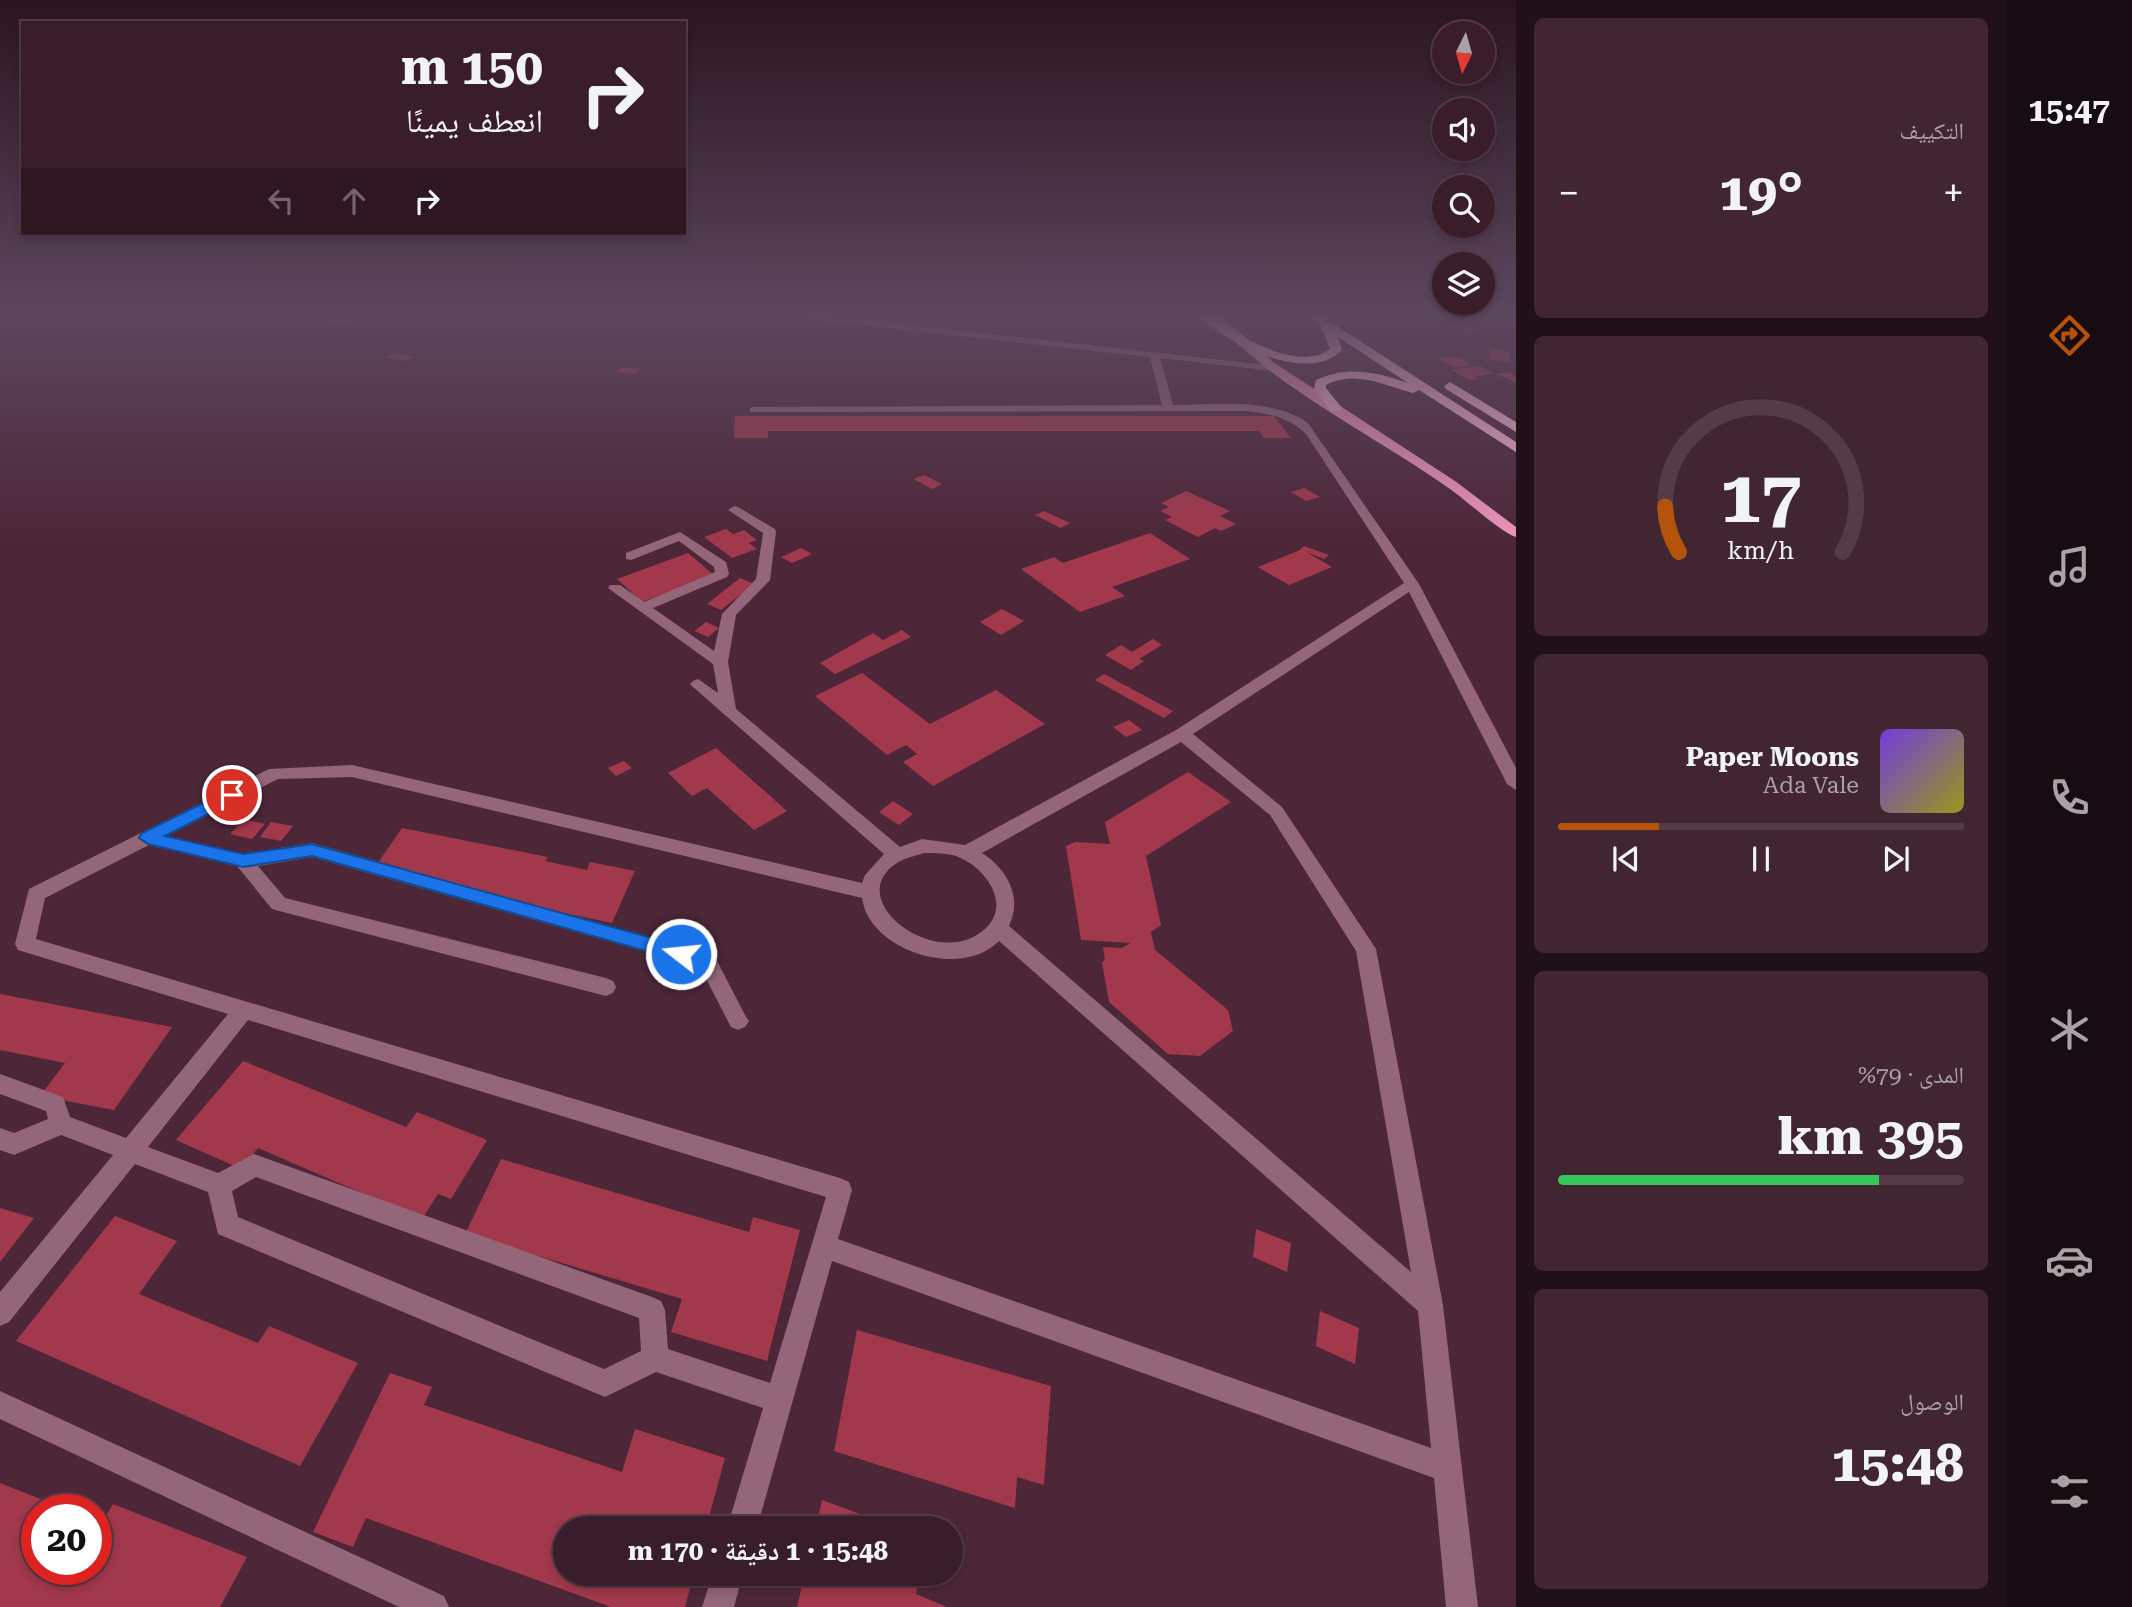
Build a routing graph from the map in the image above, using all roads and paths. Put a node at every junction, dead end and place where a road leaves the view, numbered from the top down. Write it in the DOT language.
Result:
graph roads {
  1 [pos="1163,390"];
  2 [pos="1307,390"];
  3 [pos="1321,390"];
  4 [pos="1414,390"];
  5 [pos="1431,390"];
  6 [pos="1456,390"];
  7 [pos="1168,407"];
  8 [pos="1336,408"];
  9 [pos="1458,408"];
  10 [pos="754,410"];
  11 [pos="1516,428"];
  12 [pos="1516,448"];
  13 [pos="734,510"];
  14 [pos="1516,533"];
  15 [pos="631,555"];
  16 [pos="1412,584"];
  17 [pos="615,588"];
  18 [pos="642,608"];
  19 [pos="720,662"];
  20 [pos="698,684"];
  21 [pos="729,711"];
  22 [pos="1182,734"];
  23 [pos="1516,784"];
  24 [pos="148,838"];
  25 [pos="966,853"];
  26 [pos="896,854"];
  27 [pos="243,861"];
  28 [pos="869,892"];
  29 [pos="999,929"];
  30 [pos="606,987"];
  31 [pos="244,1010"];
  32 [pos="738,1021"];
  33 [pos="0,1084"];
  34 [pos="61,1124"];
  35 [pos="0,1139"];
  36 [pos="131,1152"];
  37 [pos="219,1185"];
  38 [pos="824,1247"];
  39 [pos="1430,1305"];
  40 [pos="0,1313"];
  41 [pos="655,1358"];
  42 [pos="781,1400"];
  43 [pos="0,1405"];
  44 [pos="1449,1469"];
  45 [pos="746,1516"];
  46 [pos="724,1586"];
  47 [pos="433,1607"];
  48 [pos="718,1607"];
  49 [pos="1462,1607"];
  1 -- 7 [label="street"];
  2 -- 8 [label="main road"];
  3 -- 8 [label="highway"];
  4 -- 9 [label="highway"];
  5 -- 9 [label="highway"];
  6 -- 11 [label="highway"];
  7 -- 10 [label="street"];
  7 -- 16 [label="street"];
  8 -- 14 [label="main road"];
  9 -- 12 [label="highway"];
  13 -- 19 [label="street"];
  15 -- 18 [label="street"];
  16 -- 22 [label="street"];
  16 -- 23 [label="street"];
  17 -- 18 [label="street"];
  18 -- 19 [label="street"];
  19 -- 21 [label="street"];
  20 -- 21 [label="street"];
  21 -- 26 [label="street"];
  22 -- 25 [label="street"];
  22 -- 39 [label="street"];
  24 -- 27 [label="street"];
  24 -- 28 [label="street"];
  24 -- 31 [label="street"];
  25 -- 26 [label="street"];
  25 -- 29 [label="street"];
  26 -- 28 [label="street"];
  27 -- 30 [label="street"];
  27 -- 32 [label="street"];
  28 -- 29 [label="street"];
  29 -- 39 [label="street"];
  31 -- 36 [label="street"];
  31 -- 38 [label="street"];
  33 -- 34 [label="street"];
  34 -- 35 [label="street"];
  34 -- 36 [label="street"];
  36 -- 37 [label="street"];
  36 -- 40 [label="street"];
  37 -- 41 [label="street"];
  37 -- 41 [label="street"];
  38 -- 42 [label="street"];
  38 -- 44 [label="street"];
  39 -- 44 [label="street"];
  41 -- 42 [label="street"];
  42 -- 45 [label="street"];
  43 -- 47 [label="street"];
  44 -- 49 [label="street"];
  46 -- 48 [label="street"];
}
